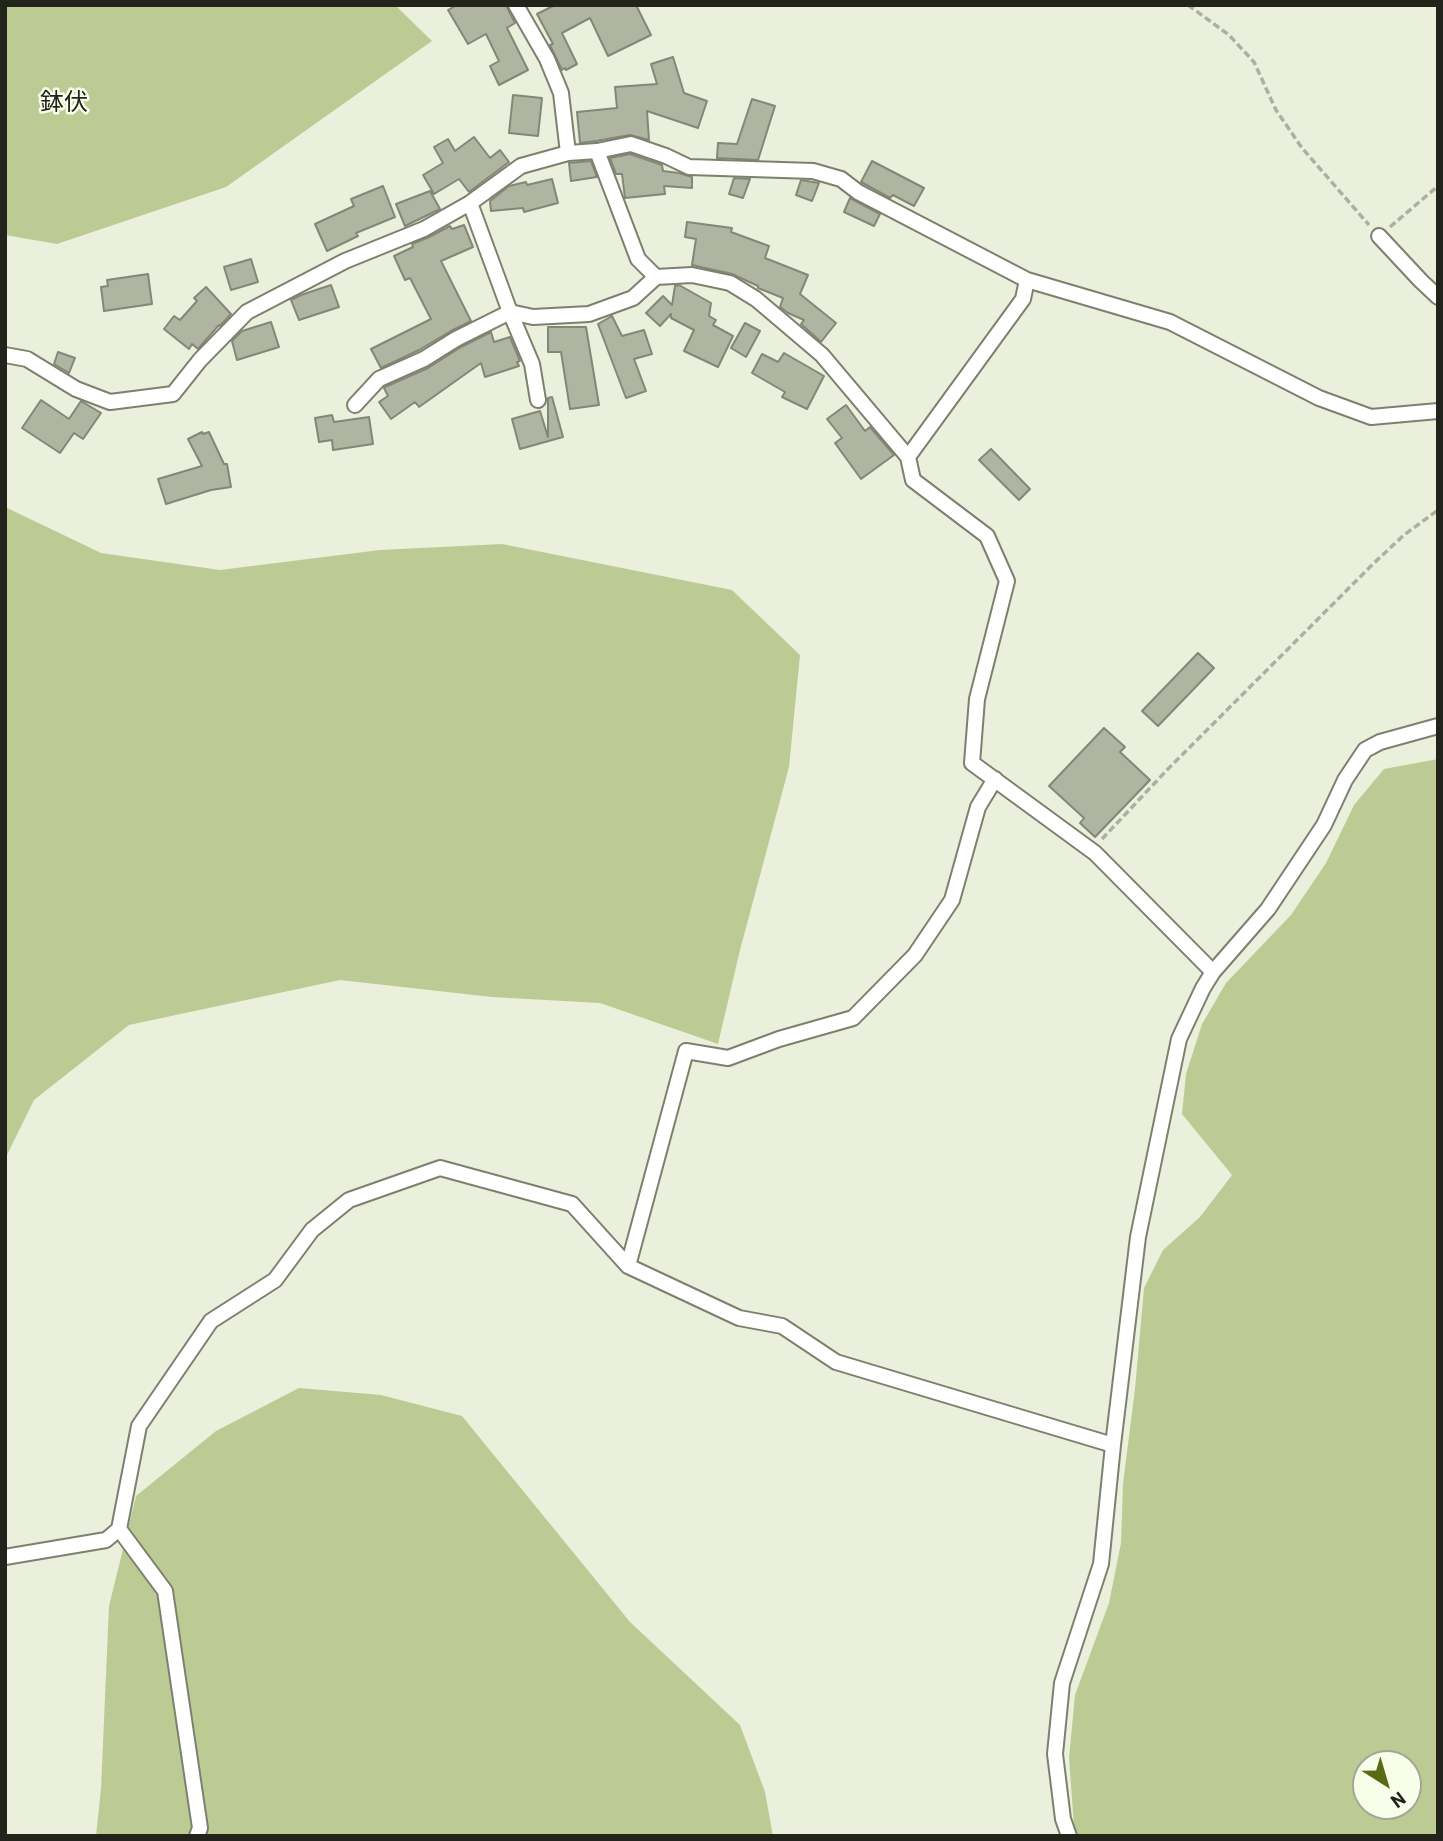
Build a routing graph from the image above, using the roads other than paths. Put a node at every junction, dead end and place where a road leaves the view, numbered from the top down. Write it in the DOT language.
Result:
graph roads {
  1 [pos="516,5"];
  2 [pos="597,150"];
  3 [pos="568,153"];
  4 [pos="471,203"];
  5 [pos="1379,236"];
  6 [pos="656,277"];
  7 [pos="1027,280"];
  8 [pos="1438,297"];
  9 [pos="510,312"];
  10 [pos="5,355"];
  11 [pos="538,400"];
  12 [pos="355,405"];
  13 [pos="1438,411"];
  14 [pos="908,457"];
  15 [pos="1438,726"];
  16 [pos="995,779"];
  17 [pos="1213,972"];
  18 [pos="628,1266"];
  19 [pos="1113,1445"];
  20 [pos="119,1529"];
  21 [pos="5,1557"];
  22 [pos="197,1836"];
  23 [pos="1069,1836"];
  1 -- 3 [label="street"];
  2 -- 3 [label="street"];
  2 -- 6 [label="street"];
  2 -- 7 [label="street"];
  3 -- 4 [label="street"];
  4 -- 9 [label="street"];
  4 -- 10 [label="street"];
  5 -- 8 [label="street"];
  6 -- 9 [label="street"];
  6 -- 14 [label="street"];
  7 -- 13 [label="street"];
  7 -- 14 [label="street"];
  9 -- 11 [label="street"];
  9 -- 12 [label="street"];
  14 -- 16 [label="street"];
  15 -- 17 [label="street"];
  16 -- 17 [label="street"];
  16 -- 18 [label="street"];
  17 -- 19 [label="street"];
  18 -- 19 [label="street"];
  18 -- 20 [label="street"];
  19 -- 23 [label="street"];
  20 -- 21 [label="street"];
  20 -- 22 [label="street"];
}
